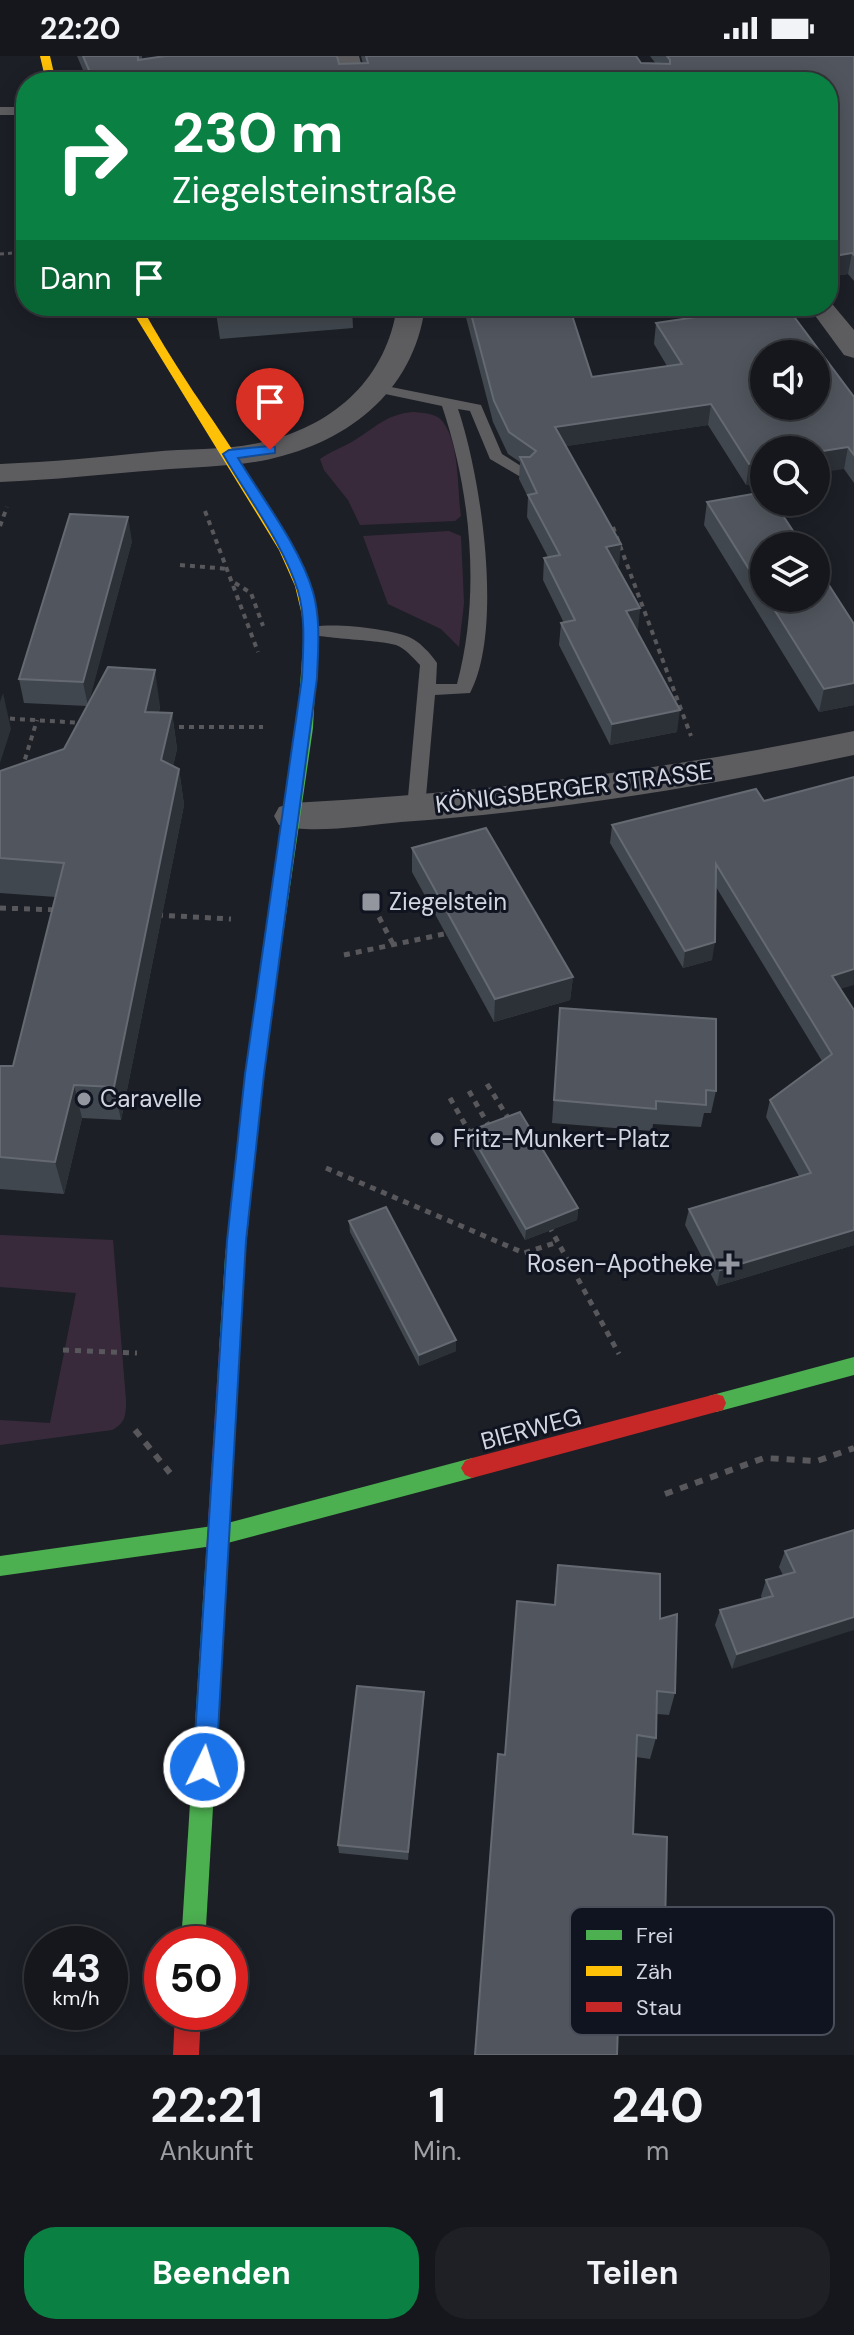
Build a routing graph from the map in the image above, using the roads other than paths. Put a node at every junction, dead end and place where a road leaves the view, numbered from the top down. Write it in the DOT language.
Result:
graph roads {
  1 [pos="140,316"];
  2 [pos="410,316"];
  3 [pos="829,316"];
  4 [pos="854,349"];
  5 [pos="376,388"];
  6 [pos="448,402"];
  7 [pos="229,454"];
  8 [pos="0,473"];
  9 [pos="524,473"];
  10 [pos="311,631"];
  11 [pos="426,690"];
  12 [pos="854,743"];
  13 [pos="416,808"];
  14 [pos="292,816"];
  15 [pos="854,1366"];
  16 [pos="220,1535"];
  17 [pos="0,1566"];
  18 [pos="194,1926"];
  19 [pos="187,2030"];
  20 [pos="186,2055"];
  1 -- 7 [label="street"];
  2 -- 5 [label="street"];
  3 -- 4 [label="street"];
  5 -- 6 [label="lane"];
  5 -- 7 [label="street"];
  6 -- 9 [label="lane"];
  6 -- 11 [label="lane"];
  7 -- 8 [label="street"];
  7 -- 10 [label="street"];
  10 -- 11 [label="lane"];
  10 -- 14 [label="street"];
  11 -- 13 [label="lane"];
  12 -- 13 [label="street, KÖNIGSBERGER STRASSE"];
  13 -- 14 [label="street, KÖNIGSBERGER STRASSE"];
  14 -- 16 [label="street"];
  15 -- 16 [label="street, BIERWEG"];
  16 -- 17 [label="street, BIERWEG"];
  16 -- 18 [label="street"];
  19 -- 20 [label="street"];
}
